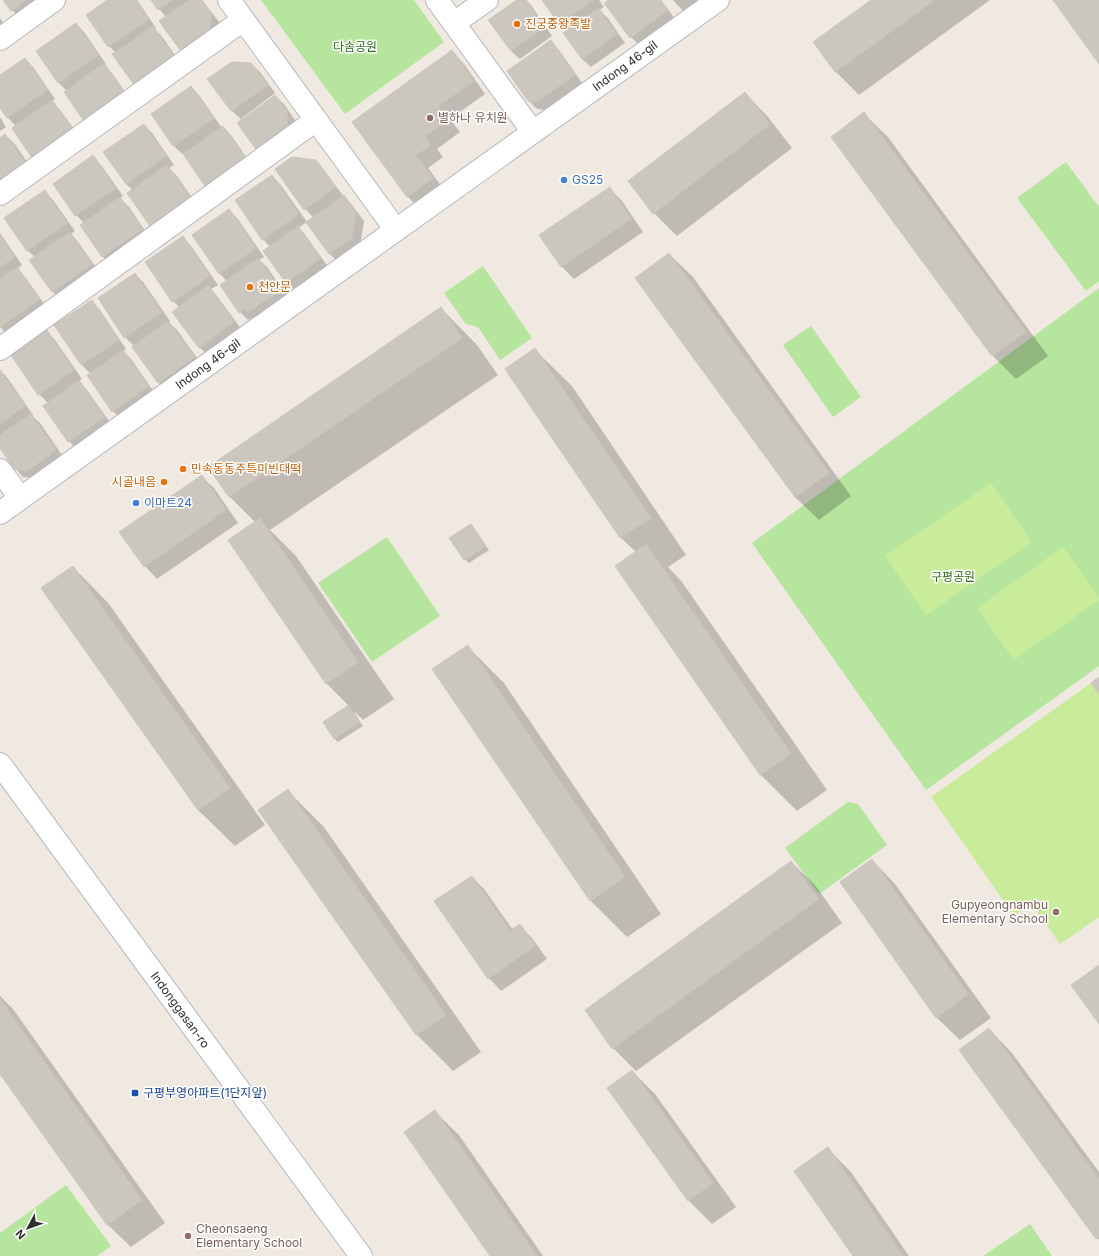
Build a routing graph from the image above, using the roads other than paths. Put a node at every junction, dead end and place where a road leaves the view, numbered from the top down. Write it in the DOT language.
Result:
graph roads {
  1 [pos="54,0"];
  2 [pos="229,0"];
  3 [pos="437,0"];
  4 [pos="486,0"];
  5 [pos="718,0"];
  6 [pos="243,20"];
  7 [pos="454,24"];
  8 [pos="0,39"];
  9 [pos="316,120"];
  10 [pos="533,132"];
  11 [pos="0,194"];
  12 [pos="396,230"];
  13 [pos="0,349"];
  14 [pos="0,470"];
  15 [pos="20,498"];
  16 [pos="0,512"];
  17 [pos="0,764"];
  18 [pos="361,1256"];
  1 -- 8 [label="street"];
  2 -- 6 [label="street"];
  3 -- 7 [label="street"];
  4 -- 7 [label="street"];
  5 -- 10 [label="street, Indong 46-gil"];
  6 -- 9 [label="street"];
  6 -- 11 [label="street"];
  7 -- 10 [label="street"];
  9 -- 12 [label="street"];
  9 -- 13 [label="street"];
  10 -- 12 [label="street, Indong 46-gil"];
  12 -- 15 [label="street, Indong 46-gil"];
  14 -- 15 [label="street"];
  15 -- 16 [label="street, Indong 46-gil"];
  17 -- 18 [label="street, Indonggasan-ro"];
}
